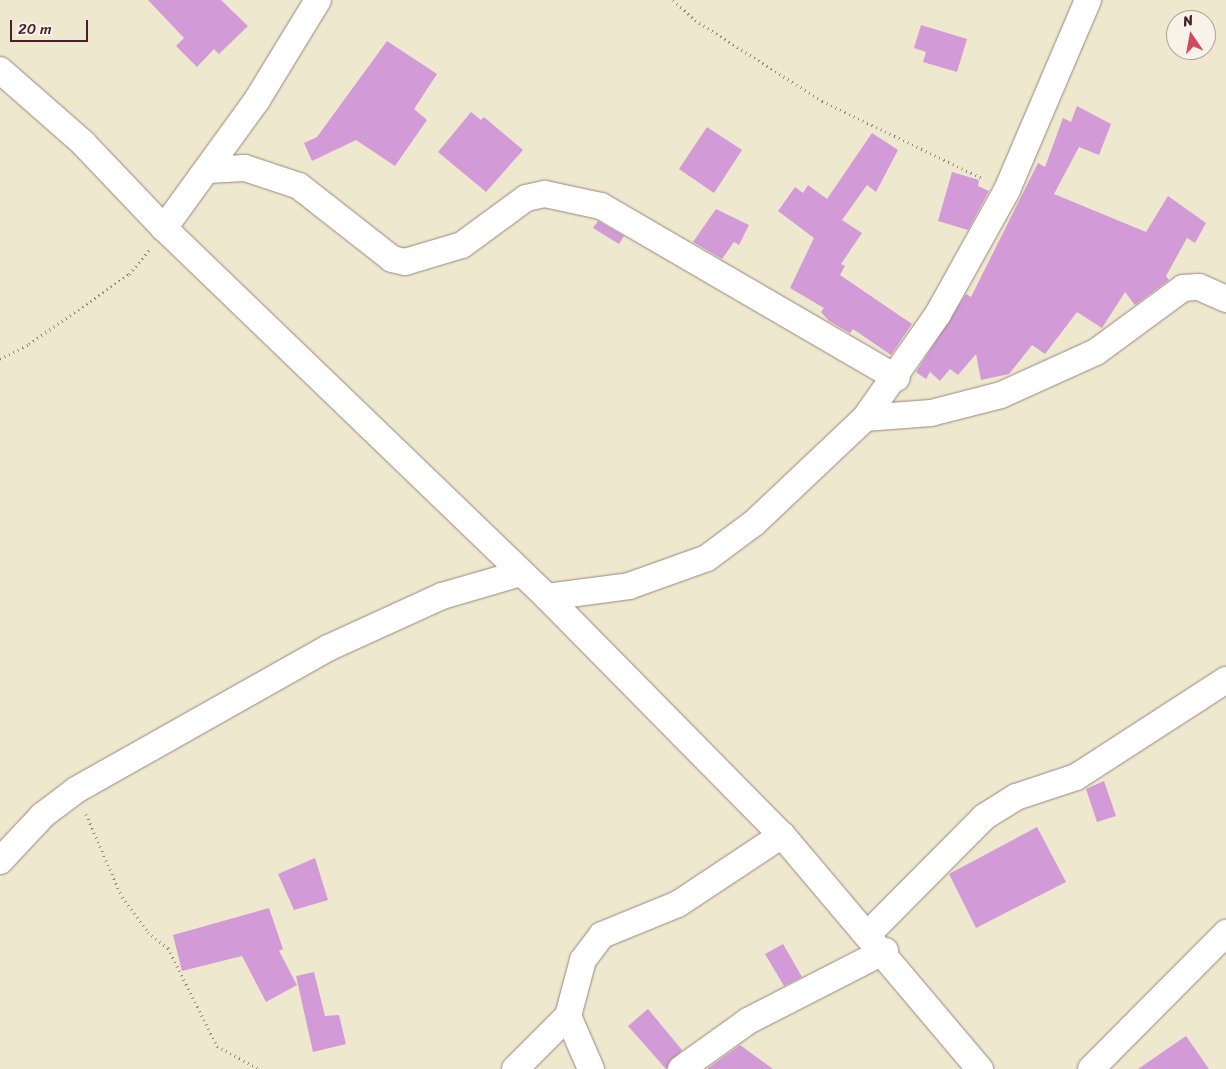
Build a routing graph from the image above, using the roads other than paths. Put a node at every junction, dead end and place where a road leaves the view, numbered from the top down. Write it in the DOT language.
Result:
graph roads {
  1 [pos="318,0"];
  2 [pos="1088,0"];
  3 [pos="0,70"];
  4 [pos="207,170"];
  5 [pos="164,228"];
  6 [pos="1226,300"];
  7 [pos="897,378"];
  8 [pos="865,418"];
  9 [pos="521,573"];
  10 [pos="547,597"];
  11 [pos="1226,680"];
  12 [pos="782,835"];
  13 [pos="0,861"];
  14 [pos="1226,933"];
  15 [pos="877,942"];
  16 [pos="568,1016"];
  17 [pos="515,1069"];
  18 [pos="591,1069"];
  19 [pos="681,1069"];
  20 [pos="980,1069"];
  21 [pos="1091,1069"];
  1 -- 4 [label="street"];
  2 -- 7 [label="street"];
  3 -- 5 [label="street"];
  4 -- 5 [label="street"];
  4 -- 7 [label="street"];
  5 -- 9 [label="street"];
  6 -- 8 [label="street"];
  7 -- 8 [label="street"];
  8 -- 10 [label="street"];
  9 -- 10 [label="street"];
  9 -- 13 [label="street"];
  10 -- 12 [label="street"];
  11 -- 15 [label="street"];
  12 -- 15 [label="street"];
  12 -- 16 [label="street"];
  14 -- 21 [label="street"];
  15 -- 19 [label="street"];
  15 -- 20 [label="street"];
  16 -- 17 [label="street"];
  16 -- 18 [label="street"];
}
